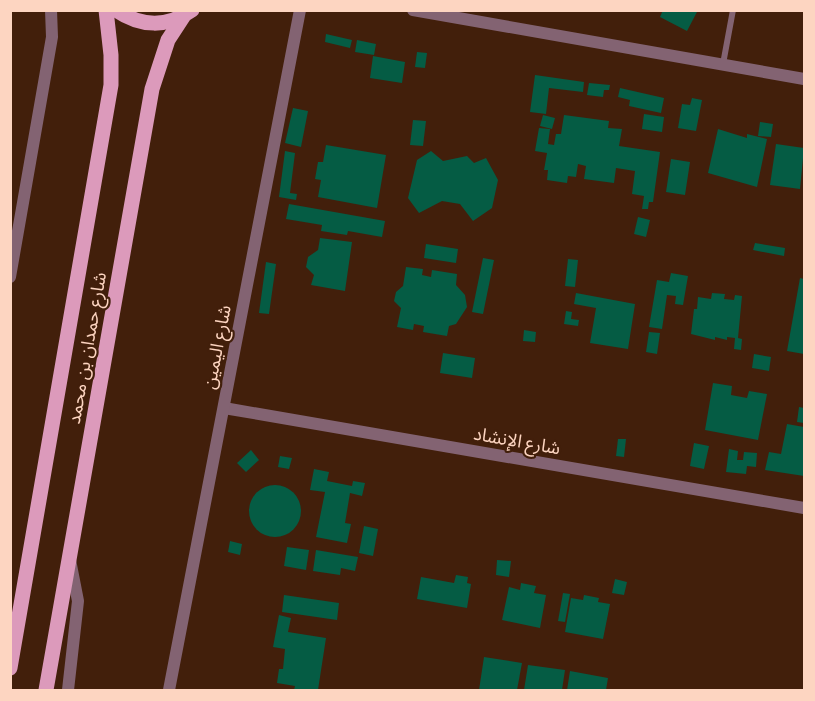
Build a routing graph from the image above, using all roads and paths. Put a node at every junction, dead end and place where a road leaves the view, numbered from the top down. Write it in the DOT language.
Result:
graph roads {
  1 [pos="51,10"];
  2 [pos="106,10"];
  3 [pos="116,10"];
  4 [pos="300,10"];
  5 [pos="413,10"];
  6 [pos="733,10"];
  7 [pos="187,14"];
  8 [pos="452,14"];
  9 [pos="723,65"];
  10 [pos="804,79"];
  11 [pos="10,277"];
  12 [pos="224,408"];
  13 [pos="804,508"];
  14 [pos="70,560"];
  15 [pos="10,668"];
  16 [pos="46,690"];
  17 [pos="68,690"];
  18 [pos="170,690"];
  1 -- 11 [label="street"];
  2 -- 15 [label="main road, شارع حمدان بن محمد"];
  3 -- 7 [label="main road"];
  4 -- 12 [label="street, شارع اليمين"];
  5 -- 8 [label="street"];
  6 -- 9 [label="lane"];
  7 -- 14 [label="main road, شارع حمدان بن محمد"];
  8 -- 9 [label="street"];
  9 -- 10 [label="street"];
  12 -- 13 [label="street, شارع الإنشاد"];
  12 -- 18 [label="street, شارع اليمين"];
  14 -- 16 [label="main road, شارع حمدان بن محمد"];
  14 -- 17 [label="street"];
}
